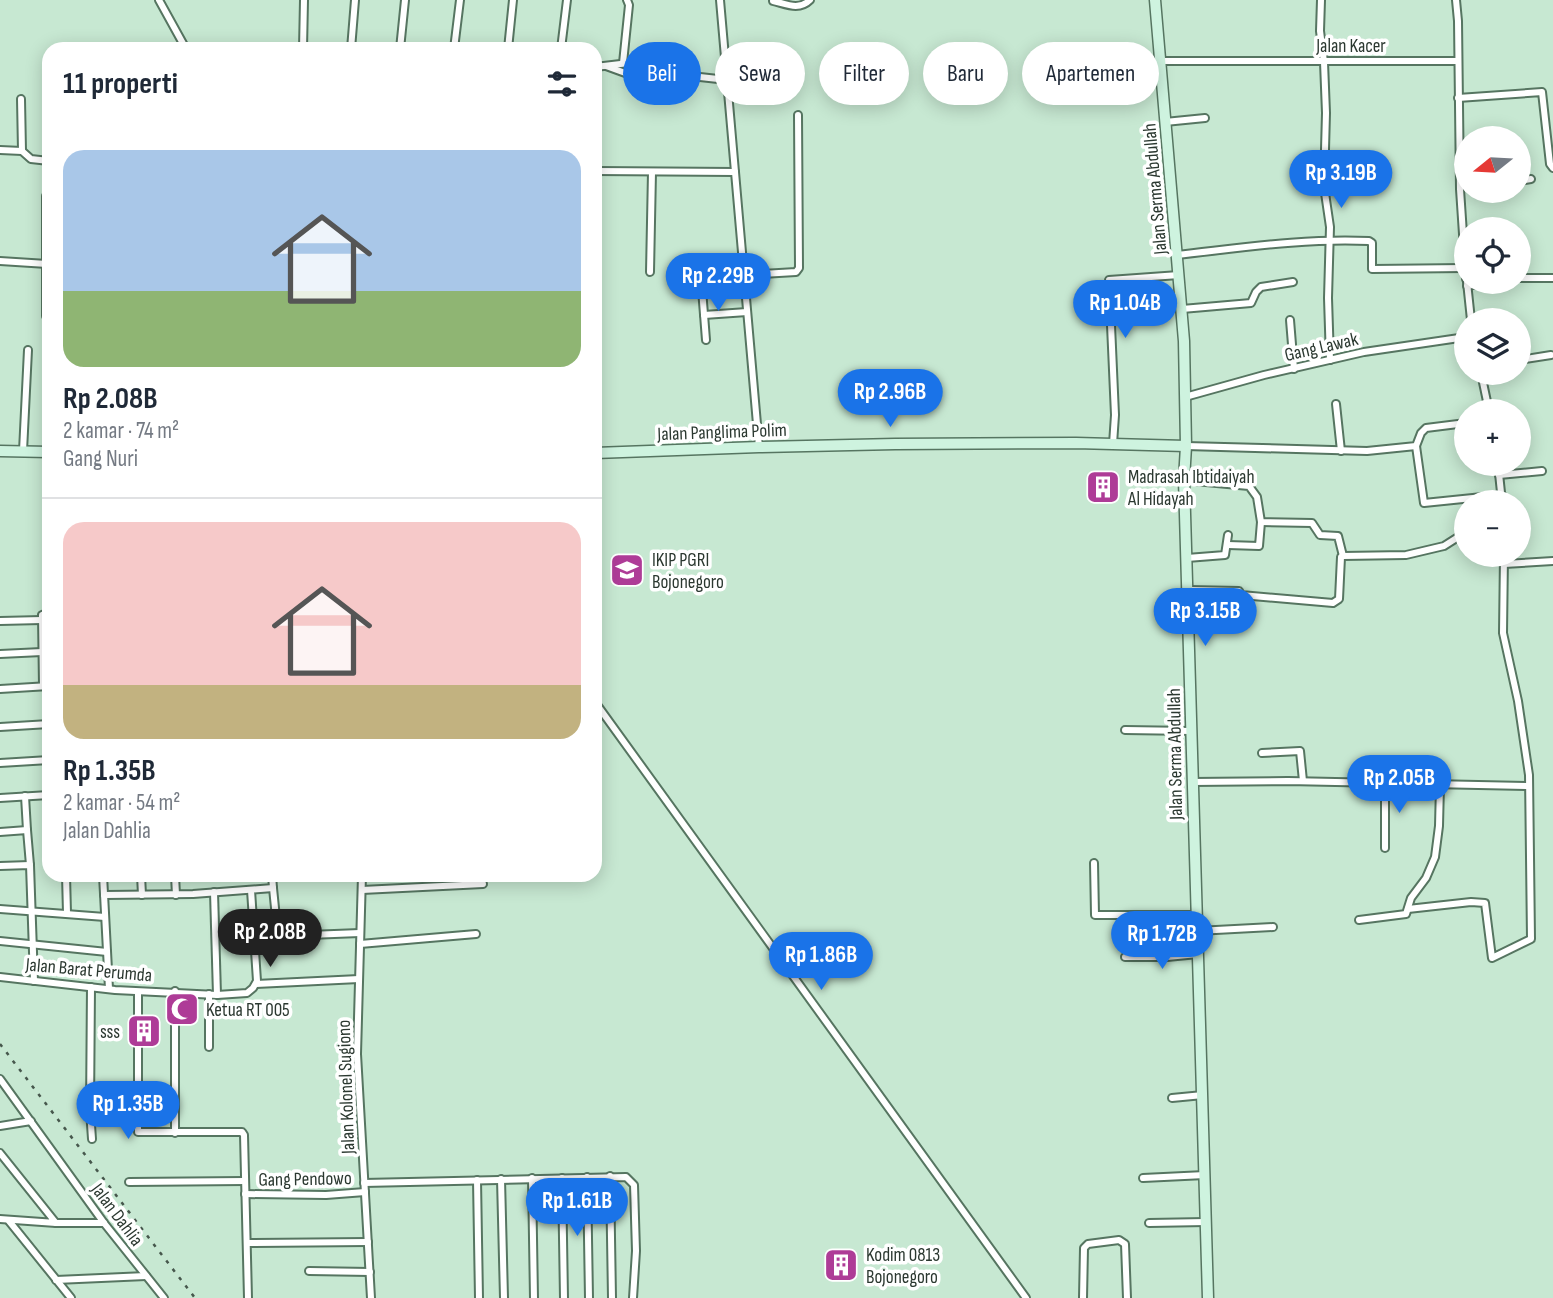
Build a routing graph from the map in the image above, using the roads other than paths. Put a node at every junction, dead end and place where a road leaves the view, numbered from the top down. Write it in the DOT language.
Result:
graph roads {
  1 [pos="159,0"];
  2 [pos="304,0"];
  3 [pos="355,0"];
  4 [pos="405,0"];
  5 [pos="460,0"];
  6 [pos="513,0"];
  7 [pos="567,0"];
  8 [pos="627,0"];
  9 [pos="720,0"];
  10 [pos="810,0"];
  11 [pos="1155,0"];
  12 [pos="1321,0"];
  13 [pos="1456,0"];
  14 [pos="773,1"];
  15 [pos="182,42"];
  16 [pos="303,42"];
  17 [pos="352,42"];
  18 [pos="401,42"];
  19 [pos="455,42"];
  20 [pos="509,42"];
  21 [pos="562,42"];
  22 [pos="627,42"];
  23 [pos="724,42"];
  24 [pos="1160,61"];
  25 [pos="1458,61"];
  26 [pos="1324,62"];
  27 [pos="623,63"];
  28 [pos="602,66"];
  29 [pos="606,66"];
  30 [pos="623,72"];
  31 [pos="1458,98"];
  32 [pos="21,99"];
  33 [pos="729,105"];
  34 [pos="1553,108"];
  35 [pos="1545,109"];
  36 [pos="797,115"];
  37 [pos="1205,118"];
  38 [pos="1165,122"];
  39 [pos="1460,126"];
  40 [pos="1550,137"];
  41 [pos="0,150"];
  42 [pos="22,151"];
  43 [pos="42,160"];
  44 [pos="1553,168"];
  45 [pos="602,171"];
  46 [pos="652,172"];
  47 [pos="735,172"];
  48 [pos="1329,239"];
  49 [pos="1177,255"];
  50 [pos="0,261"];
  51 [pos="42,264"];
  52 [pos="1454,268"];
  53 [pos="650,272"];
  54 [pos="744,275"];
  55 [pos="1179,275"];
  56 [pos="1531,278"];
  57 [pos="1553,278"];
  58 [pos="1293,282"];
  59 [pos="702,289"];
  60 [pos="1182,309"];
  61 [pos="747,312"];
  62 [pos="704,315"];
  63 [pos="1290,320"];
  64 [pos="1454,339"];
  65 [pos="706,340"];
  66 [pos="28,350"];
  67 [pos="1551,355"];
  68 [pos="1531,358"];
  69 [pos="1330,360"];
  70 [pos="1294,369"];
  71 [pos="1185,397"];
  72 [pos="1336,404"];
  73 [pos="1454,424"];
  74 [pos="1113,444"];
  75 [pos="1186,446"];
  76 [pos="1416,446"];
  77 [pos="758,447"];
  78 [pos="1341,450"];
  79 [pos="0,451"];
  80 [pos="23,451"];
  81 [pos="42,452"];
  82 [pos="602,453"];
  83 [pos="1542,471"];
  84 [pos="1531,472"];
  85 [pos="1184,480"];
  86 [pos="1454,501"];
  87 [pos="1261,522"];
  88 [pos="1228,535"];
  89 [pos="1454,541"];
  90 [pos="1227,545"];
  91 [pos="1343,556"];
  92 [pos="1187,558"];
  93 [pos="1553,561"];
  94 [pos="1531,562"];
  95 [pos="1504,567"];
  96 [pos="1188,590"];
  97 [pos="42,620"];
  98 [pos="0,621"];
  99 [pos="42,652"];
  100 [pos="0,654"];
  101 [pos="42,686"];
  102 [pos="0,689"];
  103 [pos="602,712"];
  104 [pos="42,724"];
  105 [pos="0,727"];
  106 [pos="1125,730"];
  107 [pos="1191,731"];
  108 [pos="1262,753"];
  109 [pos="42,760"];
  110 [pos="0,762"];
  111 [pos="1303,781"];
  112 [pos="1192,782"];
  113 [pos="1385,783"];
  114 [pos="1440,785"];
  115 [pos="1529,786"];
  116 [pos="42,795"];
  117 [pos="25,796"];
  118 [pos="0,797"];
  119 [pos="27,830"];
  120 [pos="0,832"];
  121 [pos="1385,848"];
  122 [pos="1094,863"];
  123 [pos="30,865"];
  124 [pos="0,866"];
  125 [pos="66,882"];
  126 [pos="103,882"];
  127 [pos="141,882"];
  128 [pos="175,882"];
  129 [pos="273,882"];
  130 [pos="362,882"];
  131 [pos="483,884"];
  132 [pos="273,888"];
  133 [pos="251,890"];
  134 [pos="362,890"];
  135 [pos="214,892"];
  136 [pos="104,895"];
  137 [pos="142,895"];
  138 [pos="176,895"];
  139 [pos="0,909"];
  140 [pos="1408,909"];
  141 [pos="32,910"];
  142 [pos="67,913"];
  143 [pos="1196,915"];
  144 [pos="105,917"];
  145 [pos="1359,920"];
  146 [pos="1273,926"];
  147 [pos="1197,931"];
  148 [pos="360,933"];
  149 [pos="476,934"];
  150 [pos="0,941"];
  151 [pos="34,944"];
  152 [pos="360,944"];
  153 [pos="107,952"];
  154 [pos="1198,954"];
  155 [pos="1125,957"];
  156 [pos="0,977"];
  157 [pos="359,979"];
  158 [pos="34,981"];
  159 [pos="256,984"];
  160 [pos="91,987"];
  161 [pos="109,989"];
  162 [pos="138,992"];
  163 [pos="176,992"];
  164 [pos="213,994"];
  165 [pos="209,1047"];
  166 [pos="0,1079"];
  167 [pos="1203,1095"];
  168 [pos="1172,1098"];
  169 [pos="31,1121"];
  170 [pos="0,1126"];
  171 [pos="176,1133"];
  172 [pos="92,1139"];
  173 [pos="0,1153"];
  174 [pos="1205,1175"];
  175 [pos="587,1177"];
  176 [pos="610,1177"];
  177 [pos="532,1178"];
  178 [pos="562,1178"];
  179 [pos="1143,1178"];
  180 [pos="501,1179"];
  181 [pos="477,1180"];
  182 [pos="245,1181"];
  183 [pos="129,1182"];
  184 [pos="365,1183"];
  185 [pos="365,1192"];
  186 [pos="245,1194"];
  187 [pos="0,1219"];
  188 [pos="9,1221"];
  189 [pos="1206,1222"];
  190 [pos="56,1223"];
  191 [pos="104,1223"];
  192 [pos="1149,1223"];
  193 [pos="368,1242"];
  194 [pos="247,1243"];
  195 [pos="309,1271"];
  196 [pos="370,1272"];
  197 [pos="146,1276"];
  198 [pos="56,1280"];
  199 [pos="71,1298"];
  200 [pos="164,1298"];
  201 [pos="248,1298"];
  202 [pos="371,1298"];
  203 [pos="479,1298"];
  204 [pos="504,1298"];
  205 [pos="534,1298"];
  206 [pos="564,1298"];
  207 [pos="589,1298"];
  208 [pos="612,1298"];
  209 [pos="634,1298"];
  210 [pos="1026,1298"];
  211 [pos="1083,1298"];
  212 [pos="1127,1298"];
  213 [pos="1208,1298"];
  1 -- 15 [label="street"];
  2 -- 16 [label="street"];
  3 -- 17 [label="street"];
  4 -- 18 [label="street"];
  5 -- 19 [label="street"];
  6 -- 20 [label="street"];
  7 -- 21 [label="street"];
  8 -- 22 [label="street"];
  9 -- 23 [label="street"];
  10 -- 14 [label="street"];
  11 -- 24 [label="main road, Jalan Serma Abdullah"];
  12 -- 26 [label="street"];
  13 -- 25 [label="street"];
  24 -- 26 [label="street, Jalan Kacer"];
  24 -- 38 [label="main road, Jalan Serma Abdullah"];
  25 -- 26 [label="street, Jalan Kacer"];
  25 -- 31 [label="street"];
  26 -- 48 [label="street"];
  27 -- 29 [label="street"];
  28 -- 29 [label="street"];
  29 -- 30 [label="street"];
  31 -- 35 [label="street"];
  31 -- 39 [label="street"];
  32 -- 42 [label="street"];
  33 -- 47 [label="street"];
  34 -- 35 [label="street"];
  35 -- 40 [label="street"];
  36 -- 54 [label="street"];
  37 -- 38 [label="street"];
  38 -- 49 [label="main road, Jalan Serma Abdullah"];
  40 -- 44 [label="street"];
  41 -- 42 [label="street"];
  42 -- 43 [label="street"];
  45 -- 46 [label="street"];
  46 -- 47 [label="street"];
  46 -- 53 [label="street"];
  47 -- 54 [label="street"];
  48 -- 49 [label="street"];
  48 -- 52 [label="street"];
  48 -- 69 [label="street"];
  49 -- 55 [label="main road, Jalan Serma Abdullah"];
  50 -- 51 [label="street"];
  54 -- 61 [label="street"];
  55 -- 60 [label="main road, Jalan Serma Abdullah"];
  55 -- 74 [label="street"];
  56 -- 57 [label="street"];
  58 -- 60 [label="street"];
  59 -- 62 [label="street"];
  60 -- 71 [label="main road, Jalan Serma Abdullah"];
  61 -- 62 [label="street"];
  61 -- 77 [label="street"];
  62 -- 65 [label="street"];
  63 -- 70 [label="street"];
  64 -- 69 [label="street, Gang Lawak"];
  66 -- 80 [label="street"];
  67 -- 68 [label="street"];
  69 -- 70 [label="street, Gang Lawak"];
  70 -- 71 [label="street, Gang Lawak"];
  71 -- 75 [label="main road, Jalan Serma Abdullah"];
  72 -- 78 [label="street"];
  73 -- 76 [label="street"];
  74 -- 75 [label="main road, Jalan Panglima Polim"];
  74 -- 77 [label="main road, Jalan Panglima Polim"];
  75 -- 78 [label="street"];
  75 -- 85 [label="main road, Jalan Serma Abdullah"];
  76 -- 78 [label="street"];
  76 -- 86 [label="street"];
  77 -- 82 [label="main road, Jalan Panglima Polim"];
  79 -- 80 [label="main road"];
  80 -- 81 [label="main road"];
  83 -- 84 [label="street"];
  85 -- 87 [label="street"];
  85 -- 92 [label="main road, Jalan Serma Abdullah"];
  87 -- 90 [label="street"];
  87 -- 91 [label="street"];
  88 -- 90 [label="street"];
  89 -- 91 [label="street"];
  90 -- 92 [label="street"];
  91 -- 96 [label="street"];
  92 -- 96 [label="main road, Jalan Serma Abdullah"];
  93 -- 94 [label="street"];
  95 -- 115 [label="street"];
  96 -- 107 [label="main road, Jalan Serma Abdullah"];
  97 -- 98 [label="street"];
  97 -- 99 [label="street"];
  99 -- 100 [label="street"];
  101 -- 102 [label="street"];
  103 -- 210 [label="street"];
  104 -- 105 [label="street"];
  106 -- 107 [label="street"];
  107 -- 112 [label="main road, Jalan Serma Abdullah"];
  108 -- 111 [label="street"];
  109 -- 110 [label="street"];
  111 -- 112 [label="street"];
  111 -- 113 [label="street"];
  112 -- 143 [label="main road, Jalan Serma Abdullah"];
  113 -- 114 [label="street"];
  113 -- 121 [label="street"];
  114 -- 115 [label="street"];
  114 -- 140 [label="street"];
  115 -- 140 [label="street"];
  116 -- 117 [label="street"];
  117 -- 118 [label="street"];
  117 -- 119 [label="street"];
  119 -- 120 [label="street"];
  119 -- 123 [label="street"];
  122 -- 143 [label="street"];
  123 -- 124 [label="street"];
  123 -- 141 [label="street"];
  125 -- 142 [label="street"];
  126 -- 136 [label="street"];
  127 -- 137 [label="street"];
  128 -- 138 [label="street"];
  129 -- 132 [label="street"];
  130 -- 134 [label="street, Jalan Kolonel Sugiono"];
  131 -- 134 [label="street"];
  132 -- 133 [label="street"];
  132 -- 148 [label="street"];
  133 -- 135 [label="street"];
  133 -- 159 [label="street"];
  134 -- 148 [label="street, Jalan Kolonel Sugiono"];
  135 -- 138 [label="street"];
  135 -- 164 [label="street"];
  136 -- 137 [label="street"];
  136 -- 144 [label="street"];
  137 -- 138 [label="street"];
  139 -- 141 [label="street"];
  140 -- 145 [label="street"];
  141 -- 142 [label="street"];
  141 -- 151 [label="street"];
  142 -- 144 [label="street"];
  143 -- 147 [label="main road, Jalan Serma Abdullah"];
  144 -- 153 [label="street"];
  146 -- 147 [label="street"];
  147 -- 154 [label="main road, Jalan Serma Abdullah"];
  148 -- 152 [label="street, Jalan Kolonel Sugiono"];
  149 -- 152 [label="street"];
  150 -- 151 [label="street"];
  151 -- 153 [label="street"];
  151 -- 158 [label="street"];
  152 -- 157 [label="street, Jalan Kolonel Sugiono"];
  153 -- 161 [label="street"];
  154 -- 155 [label="street"];
  154 -- 167 [label="main road, Jalan Serma Abdullah"];
  156 -- 158 [label="street, Jalan Barat Perumda"];
  157 -- 159 [label="street, Jalan Barat Perumda"];
  157 -- 184 [label="street, Jalan Kolonel Sugiono"];
  158 -- 160 [label="street, Jalan Barat Perumda"];
  159 -- 164 [label="street, Jalan Barat Perumda"];
  160 -- 161 [label="street, Jalan Barat Perumda"];
  160 -- 172 [label="street"];
  161 -- 162 [label="street, Jalan Barat Perumda"];
  162 -- 163 [label="street, Jalan Barat Perumda"];
  162 -- 171 [label="street"];
  163 -- 164 [label="street, Jalan Barat Perumda"];
  163 -- 171 [label="street"];
  164 -- 165 [label="street"];
  166 -- 169 [label="street, Jalan Dahlia"];
  167 -- 168 [label="street"];
  167 -- 174 [label="main road, Jalan Serma Abdullah"];
  169 -- 170 [label="street"];
  169 -- 191 [label="street, Jalan Dahlia"];
  171 -- 182 [label="street"];
  173 -- 190 [label="street"];
  174 -- 179 [label="street"];
  174 -- 189 [label="main road, Jalan Serma Abdullah"];
  175 -- 176 [label="street"];
  175 -- 178 [label="street"];
  175 -- 207 [label="street"];
  176 -- 208 [label="street"];
  176 -- 209 [label="street"];
  177 -- 178 [label="street"];
  177 -- 180 [label="street"];
  177 -- 205 [label="street"];
  178 -- 206 [label="street"];
  180 -- 181 [label="street"];
  180 -- 204 [label="street"];
  181 -- 184 [label="street"];
  181 -- 203 [label="street"];
  182 -- 183 [label="street"];
  182 -- 186 [label="street"];
  184 -- 185 [label="street, Jalan Kolonel Sugiono"];
  185 -- 186 [label="street, Gang Pendowo"];
  185 -- 193 [label="street, Jalan Kolonel Sugiono"];
  186 -- 194 [label="street"];
  187 -- 188 [label="street"];
  188 -- 190 [label="street"];
  188 -- 198 [label="street"];
  189 -- 192 [label="street"];
  189 -- 213 [label="main road, Jalan Serma Abdullah"];
  190 -- 191 [label="street"];
  191 -- 197 [label="street, Jalan Dahlia"];
  193 -- 194 [label="street"];
  193 -- 196 [label="street, Jalan Kolonel Sugiono"];
  194 -- 201 [label="street"];
  195 -- 196 [label="street"];
  196 -- 202 [label="street, Jalan Kolonel Sugiono"];
  197 -- 198 [label="street"];
  197 -- 200 [label="street, Jalan Dahlia"];
  198 -- 199 [label="street"];
  211 -- 212 [label="street"];
}
